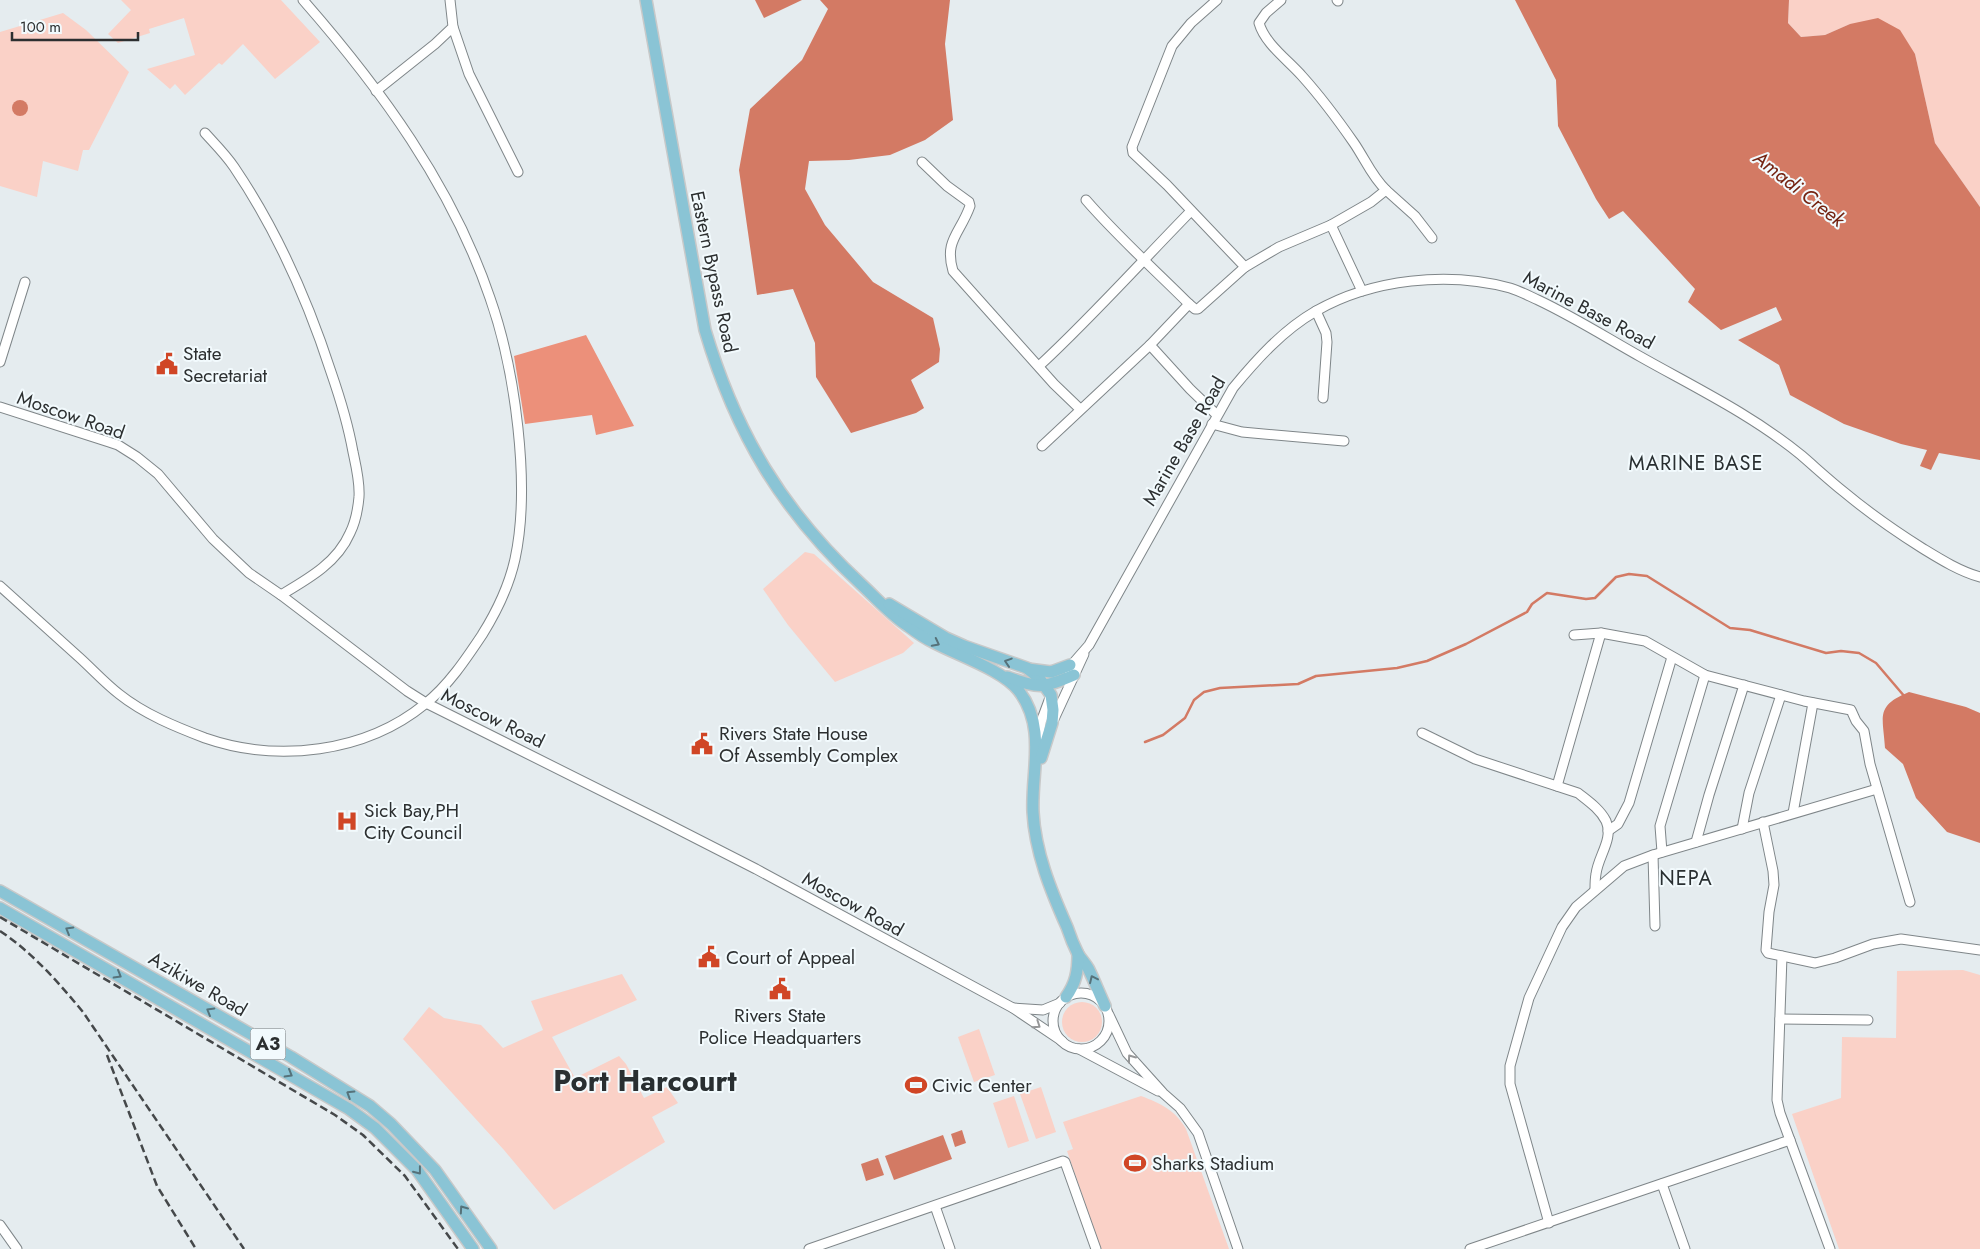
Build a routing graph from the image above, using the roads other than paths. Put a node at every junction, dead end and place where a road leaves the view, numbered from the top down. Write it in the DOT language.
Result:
graph roads {
  1 [pos="303,0"];
  2 [pos="450,0"];
  3 [pos="646,0"];
  4 [pos="1217,0"];
  5 [pos="1281,0"];
  6 [pos="453,27"];
  7 [pos="376,91"];
  8 [pos="205,133"];
  9 [pos="922,162"];
  10 [pos="518,172"];
  11 [pos="1386,190"];
  12 [pos="1086,200"];
  13 [pos="1191,212"];
  14 [pos="1331,226"];
  15 [pos="1432,238"];
  16 [pos="1144,259"];
  17 [pos="1245,267"];
  18 [pos="26,282"];
  19 [pos="1362,291"];
  20 [pos="1189,304"];
  21 [pos="1316,311"];
  22 [pos="3,341"];
  23 [pos="1150,345"];
  24 [pos="0,362"];
  25 [pos="1038,366"];
  26 [pos="1323,398"];
  27 [pos="0,408"];
  28 [pos="1080,410"];
  29 [pos="1217,415"];
  30 [pos="1212,424"];
  31 [pos="1344,440"];
  32 [pos="1042,446"];
  33 [pos="1980,577"];
  34 [pos="0,586"];
  35 [pos="870,592"];
  36 [pos="281,596"];
  37 [pos="1601,633"];
  38 [pos="1574,635"];
  39 [pos="1672,657"];
  40 [pos="1027,668"];
  41 [pos="1072,670"];
  42 [pos="1705,675"];
  43 [pos="1002,676"];
  44 [pos="1744,684"];
  45 [pos="1048,691"];
  46 [pos="1780,695"];
  47 [pos="1813,703"];
  48 [pos="426,704"];
  49 [pos="1052,723"];
  50 [pos="1422,733"];
  51 [pos="1037,744"];
  52 [pos="1036,774"];
  53 [pos="1558,786"];
  54 [pos="1877,789"];
  55 [pos="1793,813"];
  56 [pos="1763,822"];
  57 [pos="1742,829"];
  58 [pos="1608,831"];
  59 [pos="1696,842"];
  60 [pos="1658,853"];
  61 [pos="1595,889"];
  62 [pos="0,891"];
  63 [pos="1910,902"];
  64 [pos="0,908"];
  65 [pos="1655,926"];
  66 [pos="1980,950"];
  67 [pos="1078,954"];
  68 [pos="1782,956"];
  69 [pos="1063,1000"];
  70 [pos="1013,1008"];
  71 [pos="1107,1010"];
  72 [pos="1780,1019"];
  73 [pos="1868,1020"];
  74 [pos="1062,1041"];
  75 [pos="1079,1048"];
  76 [pos="1162,1093"];
  77 [pos="1790,1140"];
  78 [pos="1662,1184"];
  79 [pos="934,1206"];
  80 [pos="1549,1223"];
  81 [pos="0,1226"];
  82 [pos="16,1249"];
  83 [pos="473,1249"];
  84 [pos="491,1249"];
  85 [pos="809,1249"];
  86 [pos="950,1249"];
  87 [pos="1096,1249"];
  88 [pos="1238,1249"];
  89 [pos="1470,1249"];
  90 [pos="1685,1249"];
  91 [pos="1830,1249"];
  1 -- 7 [label="street"];
  2 -- 6 [label="street"];
  3 -- 35 [label="main road, Eastern Bypass Road"];
  4 -- 13 [label="street"];
  5 -- 11 [label="street"];
  6 -- 7 [label="street"];
  6 -- 10 [label="street"];
  7 -- 48 [label="street"];
  8 -- 36 [label="street"];
  9 -- 25 [label="street"];
  11 -- 14 [label="street"];
  11 -- 15 [label="street"];
  12 -- 16 [label="street"];
  13 -- 16 [label="street"];
  13 -- 17 [label="street"];
  14 -- 17 [label="street"];
  14 -- 19 [label="street"];
  16 -- 20 [label="street"];
  16 -- 25 [label="street"];
  17 -- 20 [label="street"];
  18 -- 22 [label="street"];
  19 -- 21 [label="street, Marine Base Road"];
  19 -- 33 [label="street, Marine Base Road"];
  20 -- 23 [label="street"];
  21 -- 26 [label="street"];
  21 -- 29 [label="street, Marine Base Road"];
  22 -- 24 [label="street"];
  23 -- 28 [label="street"];
  23 -- 29 [label="street"];
  25 -- 28 [label="street"];
  27 -- 36 [label="street, Moscow Road"];
  28 -- 32 [label="street"];
  29 -- 30 [label="street, Marine Base Road"];
  30 -- 31 [label="street"];
  30 -- 41 [label="street, Marine Base Road"];
  34 -- 48 [label="street"];
  40 -- 35 [label="main road, Eastern Bypass Road, one-way"];
  35 -- 43 [label="main road, Eastern Bypass Road, one-way"];
  36 -- 48 [label="street, Moscow Road"];
  37 -- 38 [label="street"];
  37 -- 39 [label="street"];
  37 -- 53 [label="street"];
  39 -- 42 [label="street"];
  39 -- 58 [label="street"];
  40 -- 41 [label="main road"];
  40 -- 45 [label="main road, Eastern Bypass Road"];
  41 -- 45 [label="main road"];
  41 -- 49 [label="street, Marine Base Road"];
  42 -- 44 [label="street"];
  42 -- 60 [label="street"];
  43 -- 45 [label="main road"];
  43 -- 51 [label="main road, Eastern Bypass Road"];
  44 -- 46 [label="street"];
  44 -- 59 [label="street"];
  45 -- 49 [label="main road"];
  45 -- 51 [label="street"];
  46 -- 47 [label="street"];
  46 -- 57 [label="street"];
  47 -- 54 [label="street"];
  47 -- 55 [label="street"];
  48 -- 70 [label="street, Moscow Road"];
  49 -- 52 [label="main road"];
  50 -- 53 [label="street"];
  51 -- 52 [label="main road"];
  52 -- 67 [label="main road"];
  53 -- 58 [label="street"];
  54 -- 55 [label="street"];
  54 -- 63 [label="street"];
  55 -- 56 [label="street"];
  56 -- 57 [label="street"];
  56 -- 68 [label="street"];
  57 -- 59 [label="street"];
  58 -- 61 [label="street"];
  59 -- 60 [label="street"];
  60 -- 61 [label="street"];
  60 -- 65 [label="street"];
  61 -- 80 [label="street"];
  84 -- 62 [label="main road, Azikiwe Road / A3, one-way"];
  64 -- 83 [label="main road, Azikiwe Road / A3, one-way"];
  66 -- 68 [label="street"];
  67 -- 69 [label="main road"];
  71 -- 67 [label="main road, one-way"];
  68 -- 72 [label="street"];
  69 -- 70 [label="street, Moscow Road"];
  69 -- 71 [label="street"];
  69 -- 74 [label="street"];
  70 -- 74 [label="street, Moscow Road, one-way"];
  71 -- 75 [label="street"];
  76 -- 71 [label="street, one-way"];
  72 -- 73 [label="street"];
  72 -- 77 [label="street"];
  74 -- 75 [label="street"];
  75 -- 76 [label="street"];
  76 -- 88 [label="street"];
  77 -- 78 [label="street"];
  77 -- 91 [label="street"];
  78 -- 80 [label="street"];
  78 -- 90 [label="street"];
  79 -- 85 [label="street"];
  79 -- 86 [label="street"];
  79 -- 87 [label="street"];
  80 -- 89 [label="street"];
  81 -- 82 [label="street"];
}
